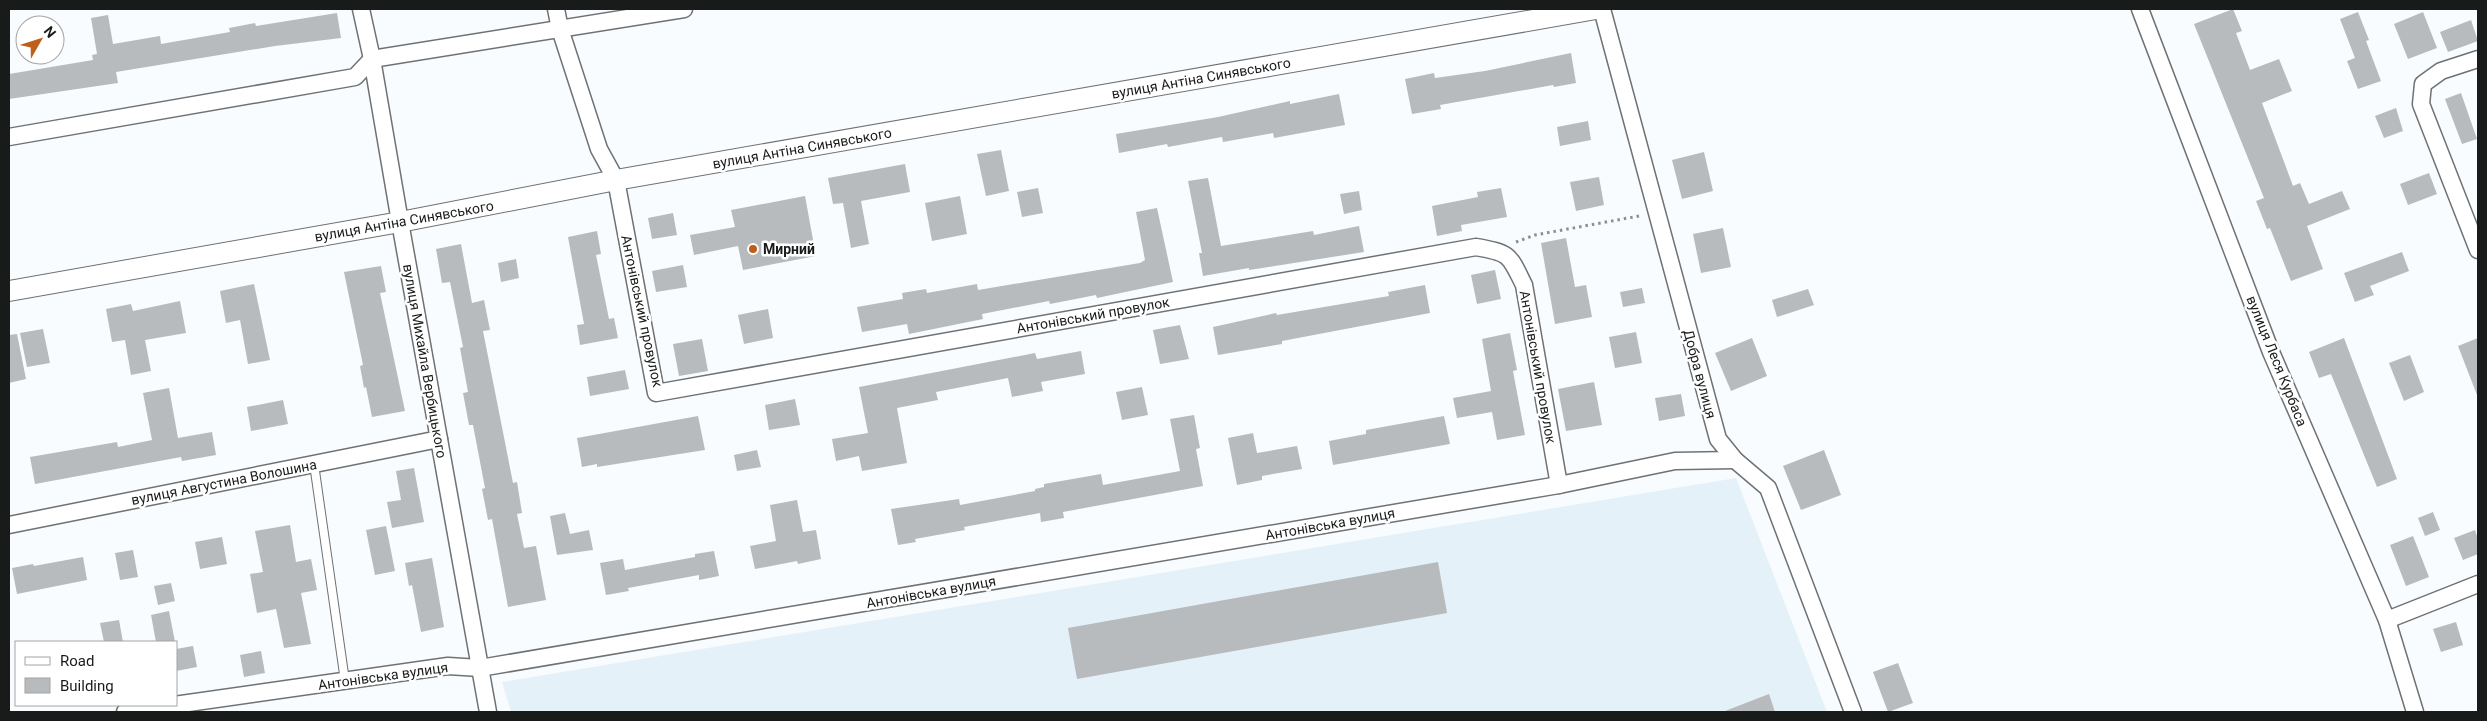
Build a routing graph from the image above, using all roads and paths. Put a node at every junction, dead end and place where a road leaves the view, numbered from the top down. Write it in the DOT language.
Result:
graph roads {
  1 [pos="361,9"];
  2 [pos="556,9"];
  3 [pos="684,9"];
  4 [pos="1596,9"];
  5 [pos="1602,9"];
  6 [pos="2140,9"];
  7 [pos="560,29"];
  8 [pos="372,59"];
  9 [pos="2478,59"];
  10 [pos="9,137"];
  11 [pos="616,180"];
  12 [pos="1657,213"];
  13 [pos="400,222"];
  14 [pos="1497,250"];
  15 [pos="2478,250"];
  16 [pos="9,291"];
  17 [pos="439,439"];
  18 [pos="1735,460"];
  19 [pos="314,464"];
  20 [pos="1559,485"];
  21 [pos="9,525"];
  22 [pos="2478,584"];
  23 [pos="2387,620"];
  24 [pos="480,668"];
  25 [pos="345,681"];
  26 [pos="178,705"];
  27 [pos="168,706"];
  28 [pos="125,712"];
  29 [pos="488,712"];
  30 [pos="1853,712"];
  31 [pos="2415,712"];
  1 -- 8 [label="street, вулиця Михайла Вербицького"];
  2 -- 7 [label="street"];
  3 -- 7 [label="street"];
  4 -- 11 [label="street, вулиця Антіна Синявського"];
  5 -- 12 [label="street, Добра вулиця"];
  6 -- 23 [label="street, вулиця Леся Курбаса"];
  7 -- 8 [label="street"];
  7 -- 11 [label="street"];
  8 -- 10 [label="street"];
  8 -- 13 [label="street, вулиця Михайла Вербицького"];
  9 -- 15 [label="street"];
  11 -- 13 [label="street, вулиця Антіна Синявського"];
  11 -- 14 [label="street, Антонівський провулок"];
  12 -- 14 [label="path"];
  12 -- 18 [label="street, Добра вулиця"];
  13 -- 16 [label="street, вулиця Антіна Синявського"];
  13 -- 17 [label="street, вулиця Михайла Вербицького"];
  14 -- 20 [label="street, Антонівський провулок"];
  17 -- 19 [label="street, вулиця Августина Волошина"];
  17 -- 24 [label="street, вулиця Михайла Вербицького"];
  18 -- 20 [label="street, Антонівська вулиця"];
  18 -- 30 [label="street, Добра вулиця"];
  19 -- 21 [label="street, вулиця Августина Волошина"];
  19 -- 25 [label="lane"];
  20 -- 24 [label="street, Антонівська вулиця"];
  22 -- 23 [label="street"];
  23 -- 31 [label="street, вулиця Леся Курбаса"];
  24 -- 25 [label="street, Антонівська вулиця"];
  24 -- 29 [label="street, вулиця Михайла Вербицького"];
  25 -- 26 [label="street, Антонівська вулиця"];
  27 -- 28 [label="street, Антонівська вулиця"];
}
